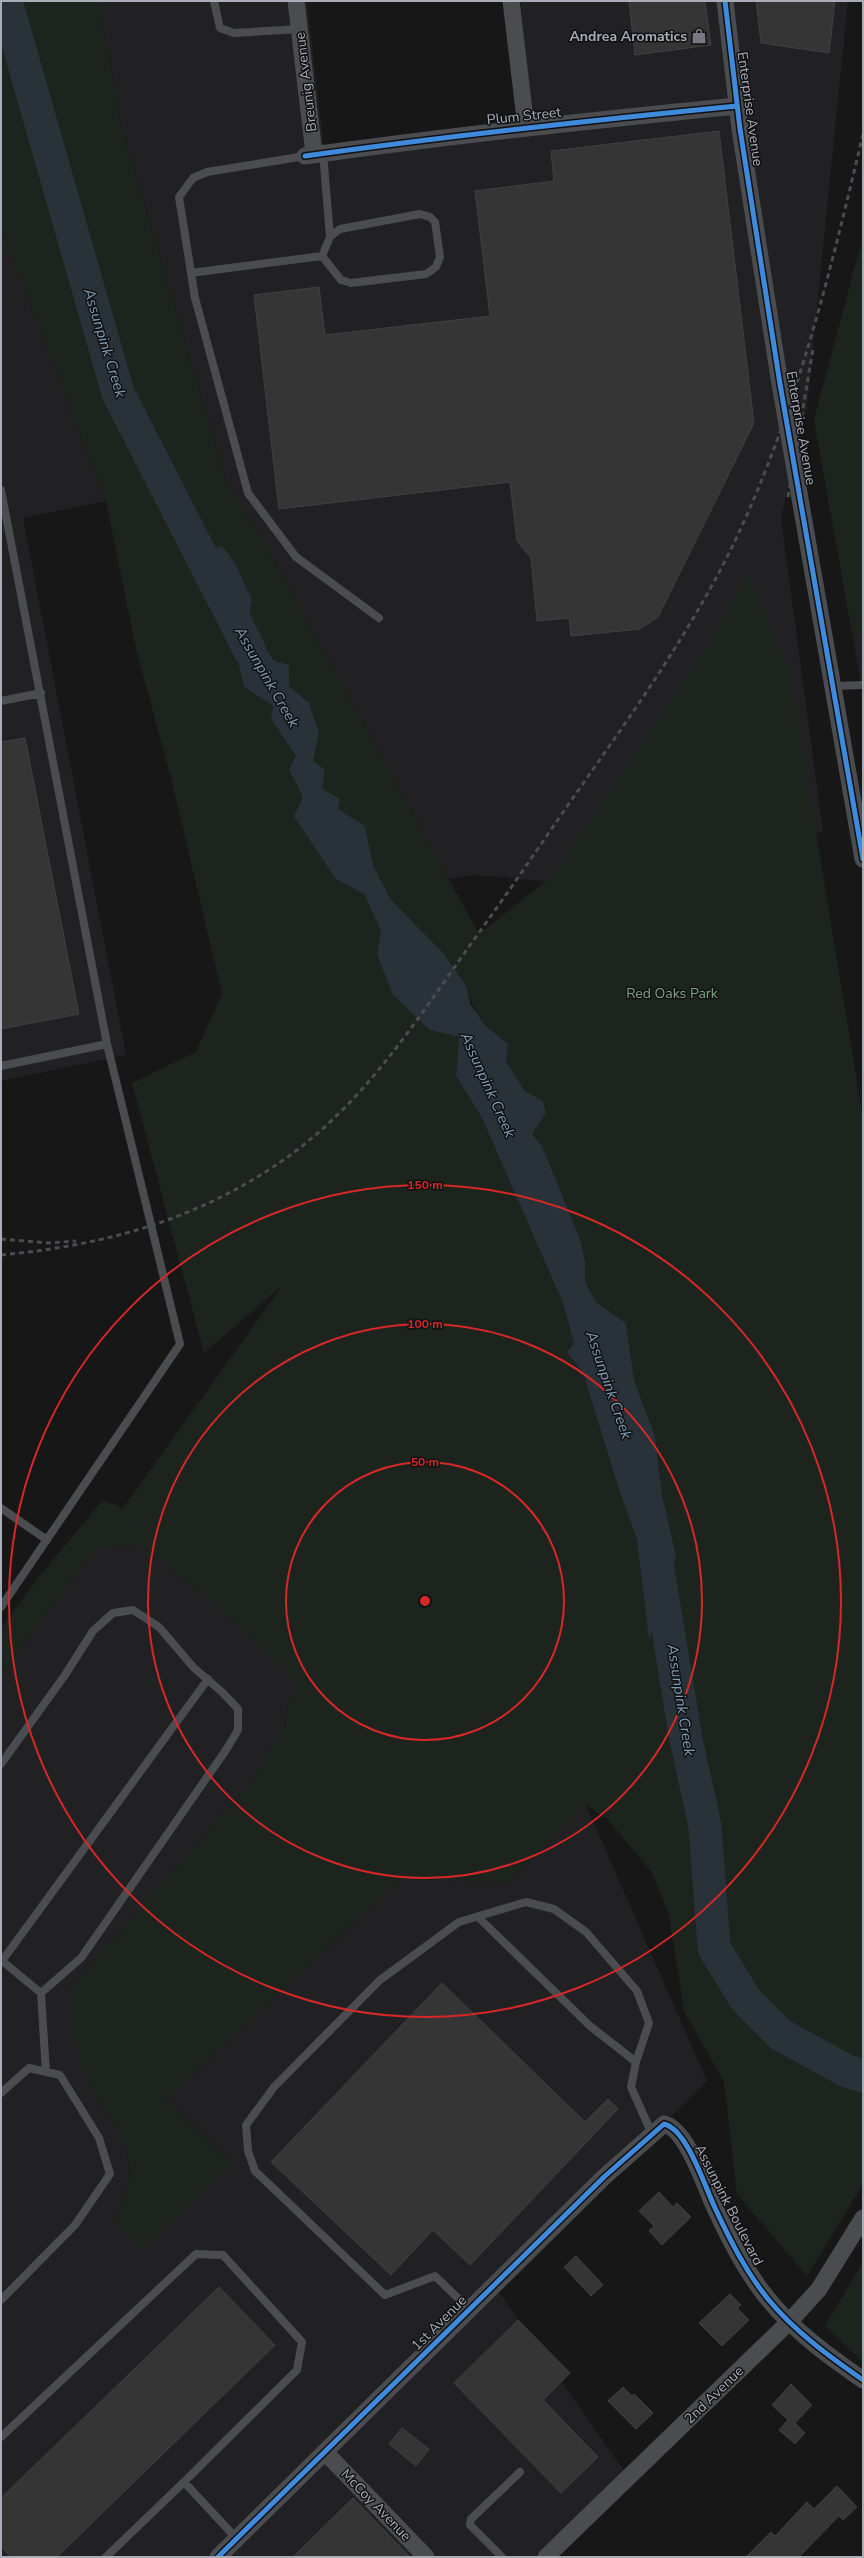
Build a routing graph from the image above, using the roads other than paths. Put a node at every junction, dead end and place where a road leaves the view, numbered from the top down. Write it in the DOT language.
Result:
graph roads {
  1 [pos="214,1"];
  2 [pos="296,1"];
  3 [pos="511,1"];
  4 [pos="725,1"];
  5 [pos="300,29"];
  6 [pos="737,106"];
  7 [pos="526,127"];
  8 [pos="314,154"];
  9 [pos="330,237"];
  10 [pos="322,256"];
  11 [pos="191,273"];
  12 [pos="1,490"];
  13 [pos="379,618"];
  14 [pos="863,685"];
  15 [pos="834,686"];
  16 [pos="41,693"];
  17 [pos="1,701"];
  18 [pos="863,859"];
  19 [pos="107,1044"];
  20 [pos="1,1066"];
  21 [pos="1,1508"];
  22 [pos="47,1540"];
  23 [pos="1,1607"];
  24 [pos="208,1679"];
  25 [pos="1,1764"];
  26 [pos="478,1917"];
  27 [pos="2,1961"];
  28 [pos="41,1993"];
  29 [pos="636,2062"];
  30 [pos="46,2072"];
  31 [pos="1,2093"];
  32 [pos="652,2134"];
  33 [pos="680,2136"];
  34 [pos="863,2218"];
  35 [pos="1,2300"];
  36 [pos="470,2310"];
  37 [pos="790,2321"];
  38 [pos="863,2380"];
  39 [pos="1,2436"];
  40 [pos="325,2452"];
  41 [pos="520,2472"];
  42 [pos="184,2482"];
  43 [pos="237,2538"];
  44 [pos="106,2557"];
  45 [pos="218,2557"];
  46 [pos="426,2557"];
  47 [pos="502,2557"];
  48 [pos="546,2557"];
  1 -- 5 [label="lane"];
  2 -- 5 [label="street, Breunig Avenue"];
  3 -- 7 [label="street"];
  4 -- 6 [label="street, Enterprise Avenue"];
  5 -- 8 [label="street, Breunig Avenue"];
  6 -- 7 [label="street, Plum Street"];
  6 -- 15 [label="street, Enterprise Avenue"];
  7 -- 8 [label="street, Plum Street"];
  8 -- 9 [label="lane"];
  8 -- 11 [label="lane"];
  9 -- 10 [label="lane"];
  9 -- 10 [label="lane"];
  10 -- 11 [label="lane"];
  11 -- 13 [label="lane"];
  12 -- 16 [label="lane"];
  14 -- 15 [label="lane"];
  15 -- 18 [label="street, Enterprise Avenue"];
  16 -- 17 [label="lane"];
  16 -- 19 [label="lane"];
  19 -- 20 [label="lane"];
  19 -- 22 [label="lane"];
  21 -- 22 [label="lane"];
  22 -- 23 [label="lane"];
  24 -- 25 [label="lane"];
  24 -- 27 [label="lane"];
  24 -- 28 [label="lane"];
  26 -- 29 [label="lane"];
  26 -- 29 [label="lane"];
  26 -- 36 [label="lane"];
  27 -- 28 [label="lane"];
  28 -- 30 [label="lane"];
  29 -- 32 [label="lane"];
  30 -- 31 [label="lane"];
  30 -- 35 [label="lane"];
  32 -- 33 [label="street, 1st Avenue"];
  32 -- 36 [label="street, 1st Avenue"];
  33 -- 37 [label="street, Assunpink Boulevard"];
  34 -- 37 [label="street, 2nd Avenue"];
  36 -- 40 [label="street, 1st Avenue"];
  37 -- 38 [label="street, Assunpink Boulevard"];
  37 -- 48 [label="street, 2nd Avenue"];
  39 -- 42 [label="lane"];
  40 -- 43 [label="street, 1st Avenue"];
  40 -- 46 [label="street, McCoy Avenue"];
  41 -- 47 [label="lane"];
  42 -- 43 [label="lane"];
  42 -- 44 [label="lane"];
  43 -- 45 [label="street, 1st Avenue"];
}
